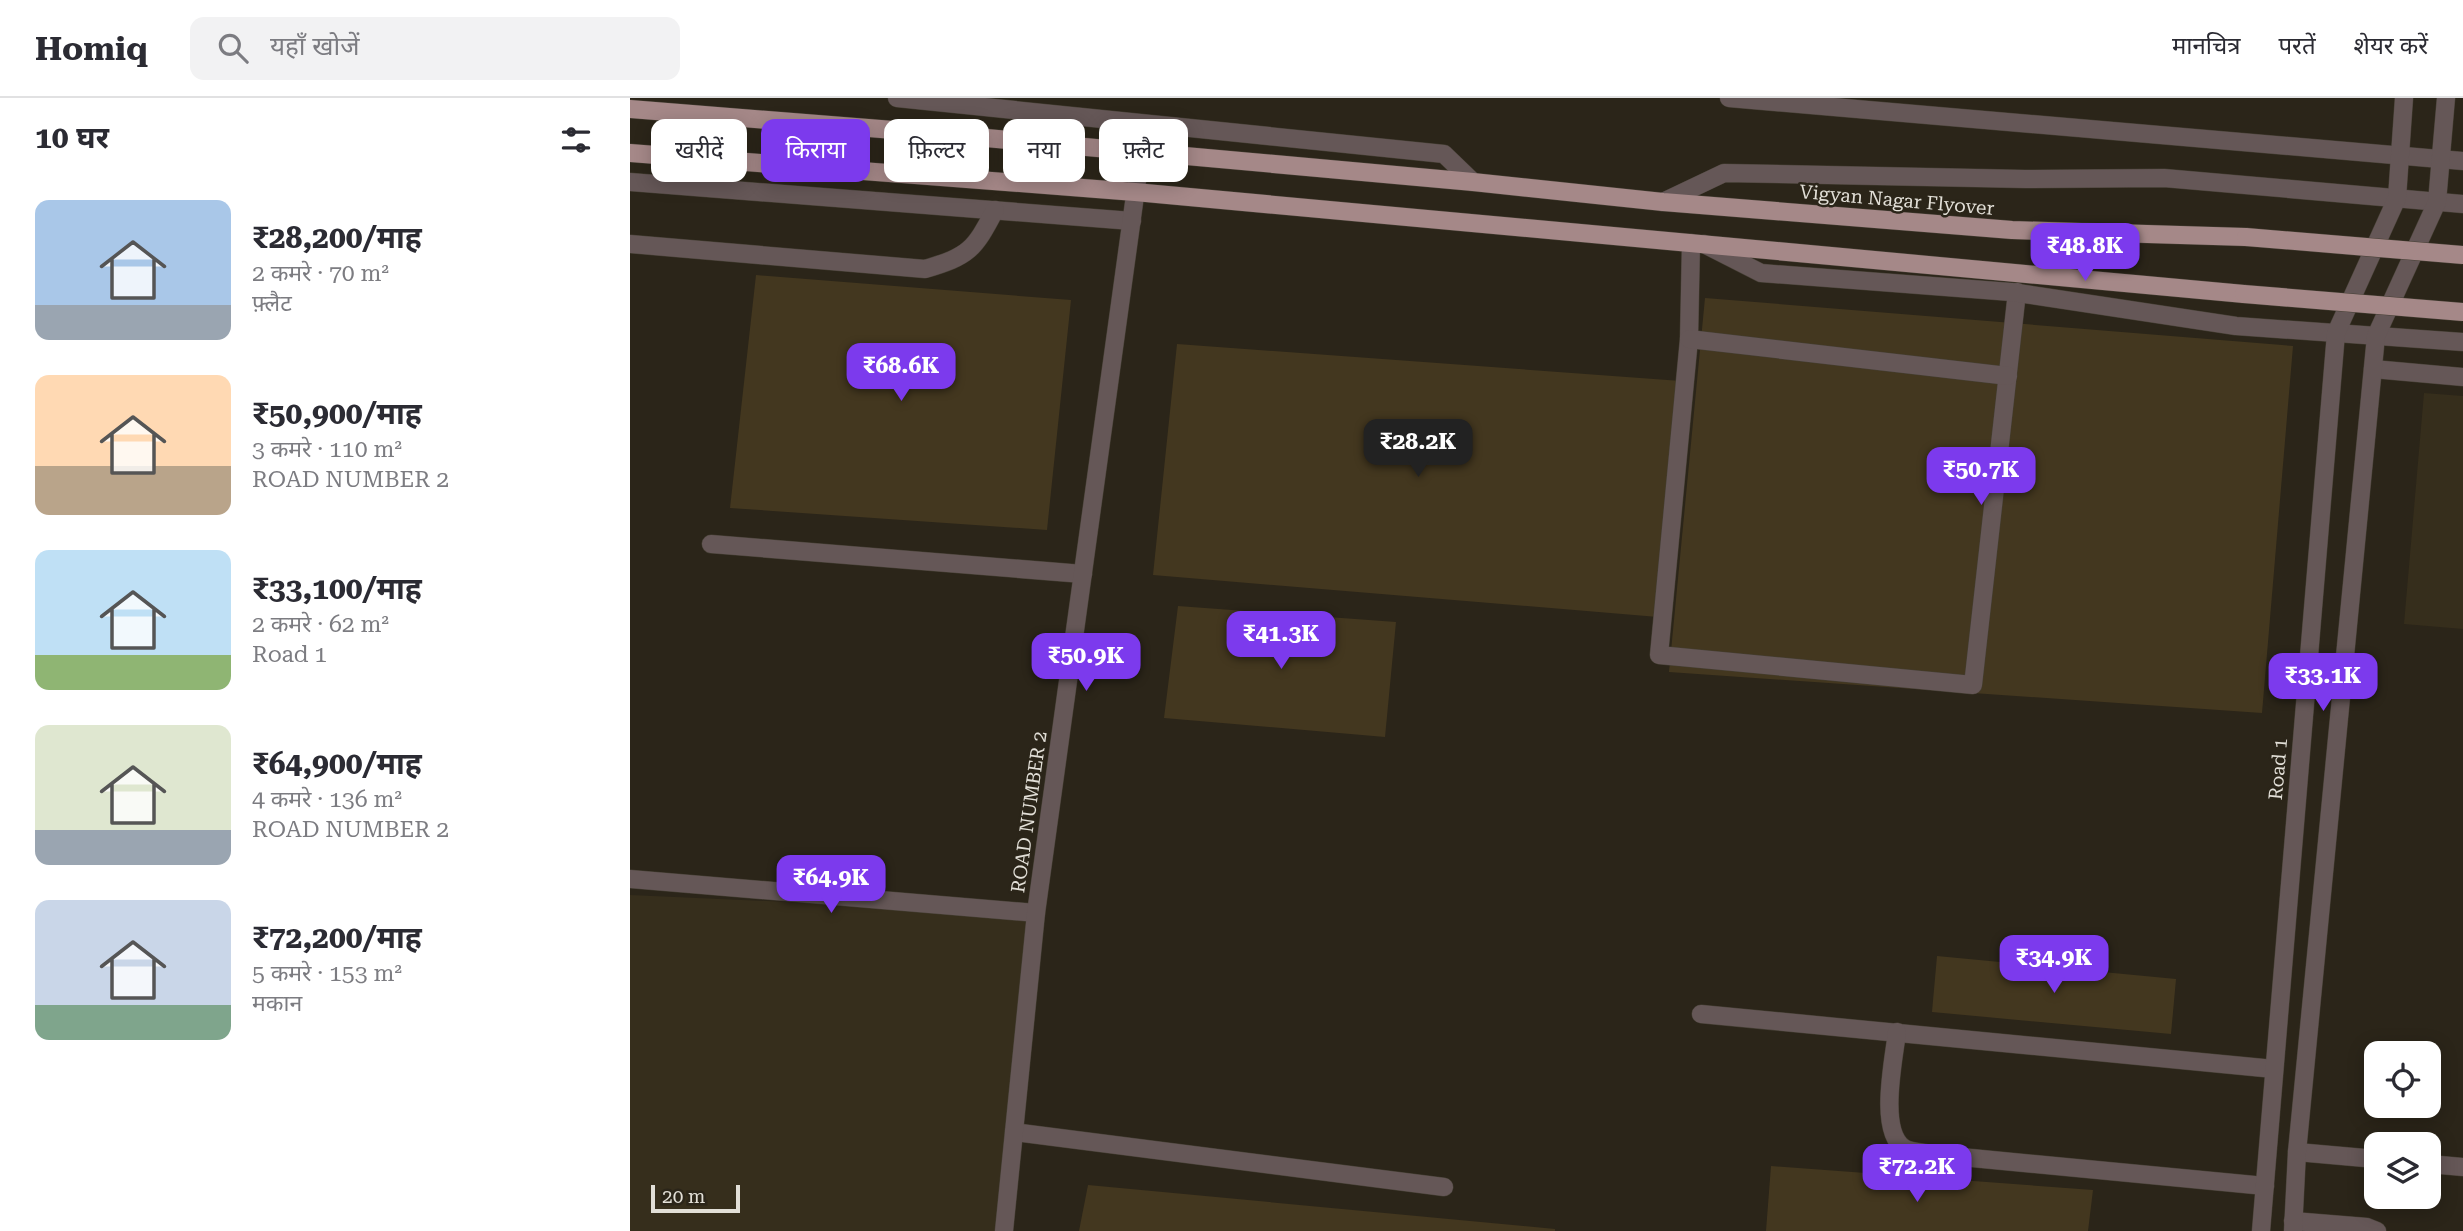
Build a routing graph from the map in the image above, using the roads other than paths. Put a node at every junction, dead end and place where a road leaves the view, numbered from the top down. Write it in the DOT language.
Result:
graph roads {
  1 [pos="897,98"];
  2 [pos="1729,98"];
  3 [pos="2404,98"];
  4 [pos="2446,98"];
  5 [pos="630,108"];
  6 [pos="1099,148"];
  7 [pos="630,153"];
  8 [pos="1188,156"];
  9 [pos="2399,156"];
  10 [pos="2441,159"];
  11 [pos="2463,161"];
  12 [pos="630,182"];
  13 [pos="1136,182"];
  14 [pos="1473,182"];
  15 [pos="1135,192"];
  16 [pos="2397,198"];
  17 [pos="2437,201"];
  18 [pos="1663,202"];
  19 [pos="2463,204"];
  20 [pos="995,210"];
  21 [pos="1132,221"];
  22 [pos="1697,243"];
  23 [pos="630,244"];
  24 [pos="2463,255"];
  25 [pos="2017,292"];
  26 [pos="2463,312"];
  27 [pos="2336,333"];
  28 [pos="2376,336"];
  29 [pos="1689,339"];
  30 [pos="2463,342"];
  31 [pos="2373,369"];
  32 [pos="2008,376"];
  33 [pos="2463,377"];
  34 [pos="711,544"];
  35 [pos="1083,574"];
  36 [pos="630,879"];
  37 [pos="1036,914"];
  38 [pos="1701,1014"];
  39 [pos="1897,1032"];
  40 [pos="2274,1069"];
  41 [pos="1014,1132"];
  42 [pos="2297,1152"];
  43 [pos="2364,1158"];
  44 [pos="2441,1165"];
  45 [pos="2463,1167"];
  46 [pos="2265,1186"];
  47 [pos="1444,1187"];
  48 [pos="2293,1226"];
  49 [pos="1004,1231"];
  50 [pos="2261,1231"];
  51 [pos="2376,1231"];
  1 -- 14 [label="street"];
  2 -- 9 [label="street"];
  3 -- 9 [label="street"];
  4 -- 10 [label="street"];
  5 -- 6 [label="main road, Vigyan Nagar Flyover"];
  7 -- 15 [label="main road"];
  8 -- 14 [label="main road, Vigyan Nagar Flyover"];
  9 -- 10 [label="street"];
  9 -- 16 [label="street"];
  10 -- 11 [label="street"];
  10 -- 17 [label="street"];
  12 -- 20 [label="street"];
  13 -- 15 [label="street, ROAD NUMBER 2"];
  14 -- 18 [label="main road, Vigyan Nagar Flyover"];
  15 -- 21 [label="street, ROAD NUMBER 2"];
  15 -- 22 [label="main road"];
  16 -- 17 [label="street"];
  16 -- 18 [label="street"];
  16 -- 27 [label="street, Road 1"];
  17 -- 19 [label="street"];
  17 -- 28 [label="street"];
  18 -- 24 [label="main road, Vigyan Nagar Flyover, bridge"];
  20 -- 21 [label="street"];
  20 -- 23 [label="street"];
  21 -- 35 [label="street, ROAD NUMBER 2"];
  22 -- 25 [label="street"];
  22 -- 26 [label="main road, bridge"];
  22 -- 29 [label="street"];
  25 -- 27 [label="street"];
  25 -- 32 [label="street"];
  27 -- 28 [label="street"];
  27 -- 40 [label="street, Road 1"];
  28 -- 30 [label="street"];
  28 -- 31 [label="street"];
  29 -- 32 [label="street"];
  29 -- 32 [label="street"];
  31 -- 33 [label="street"];
  31 -- 42 [label="street"];
  34 -- 35 [label="street"];
  35 -- 37 [label="street, ROAD NUMBER 2"];
  36 -- 37 [label="street"];
  37 -- 41 [label="street, ROAD NUMBER 2"];
  38 -- 39 [label="street"];
  39 -- 40 [label="street"];
  39 -- 46 [label="street"];
  40 -- 46 [label="street, Road 1"];
  41 -- 47 [label="street"];
  41 -- 49 [label="street, ROAD NUMBER 2"];
  42 -- 43 [label="street"];
  42 -- 48 [label="street"];
  44 -- 45 [label="street"];
  46 -- 50 [label="street, Road 1"];
  48 -- 51 [label="street"];
}
